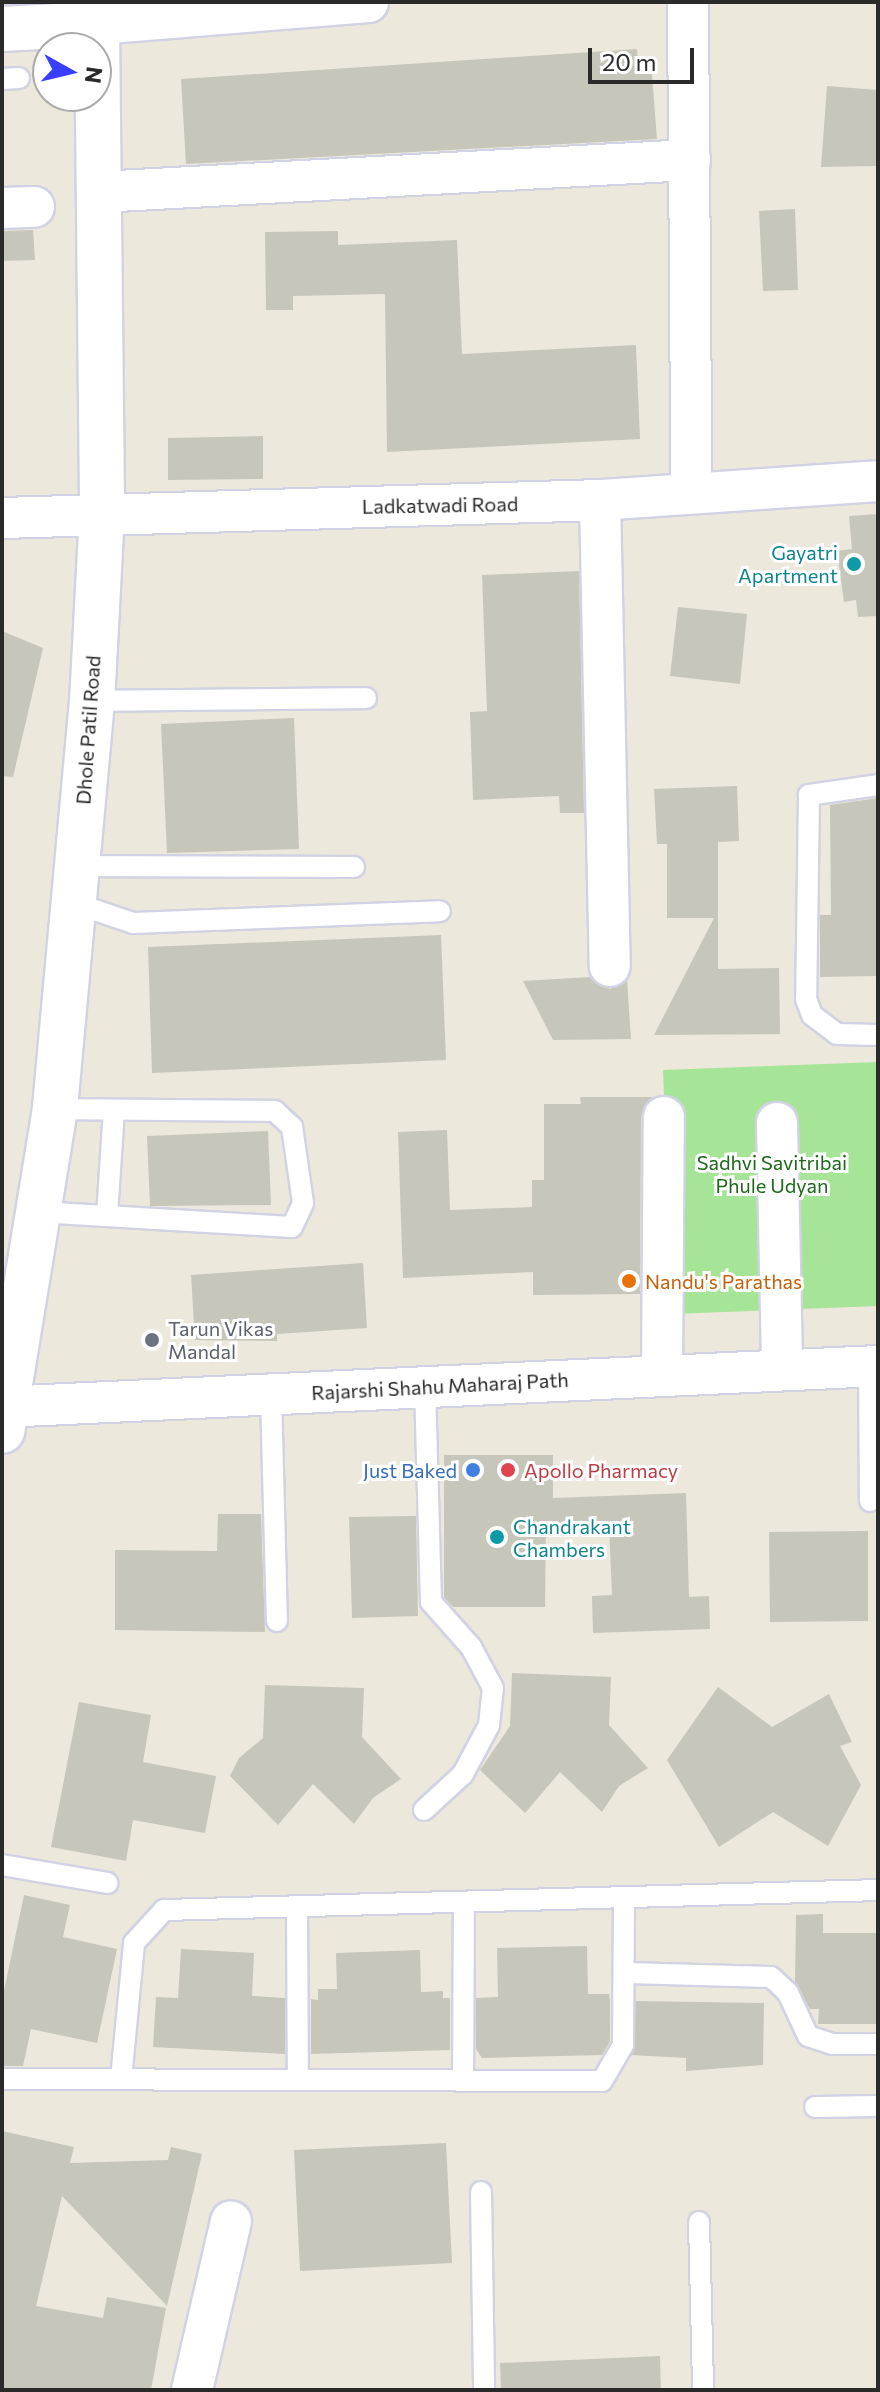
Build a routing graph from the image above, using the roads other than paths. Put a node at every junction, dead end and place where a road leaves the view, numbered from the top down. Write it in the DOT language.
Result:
graph roads {
  1 [pos="368,2"];
  2 [pos="688,2"];
  3 [pos="96,13"];
  4 [pos="2,29"];
  5 [pos="690,160"];
  6 [pos="99,192"];
  7 [pos="878,481"];
  8 [pos="691,493"];
  9 [pos="600,500"];
  10 [pos="102,512"];
  11 [pos="2,518"];
  12 [pos="366,698"];
  13 [pos="92,701"];
  14 [pos="878,785"];
  15 [pos="354,867"];
  16 [pos="76,884"];
  17 [pos="440,911"];
  18 [pos="610,966"];
  19 [pos="878,1035"];
  20 [pos="55,1109"];
  21 [pos="114,1110"];
  22 [pos="664,1117"];
  23 [pos="777,1123"];
  24 [pos="38,1212"];
  25 [pos="107,1215"];
  26 [pos="874,1366"];
  27 [pos="782,1370"];
  28 [pos="662,1376"];
  29 [pos="425,1387"];
  30 [pos="271,1394"];
  31 [pos="3,1415"];
  32 [pos="870,1501"];
  33 [pos="277,1621"];
  34 [pos="424,1810"];
  35 [pos="2,1865"];
  36 [pos="107,1883"];
  37 [pos="878,1890"];
  38 [pos="624,1898"];
  39 [pos="464,1902"];
  40 [pos="297,1907"];
  41 [pos="627,1973"];
  42 [pos="878,2044"];
  43 [pos="2,2079"];
  44 [pos="121,2079"];
  45 [pos="298,2080"];
  46 [pos="463,2081"];
  47 [pos="878,2106"];
  48 [pos="815,2107"];
  49 [pos="481,2192"];
  50 [pos="231,2221"];
  51 [pos="699,2222"];
  52 [pos="192,2390"];
  53 [pos="484,2390"];
  54 [pos="703,2390"];
  1 -- 3 [label="street"];
  2 -- 5 [label="street"];
  3 -- 4 [label="street"];
  3 -- 6 [label="street, Dhole Patil Road"];
  5 -- 6 [label="street"];
  5 -- 8 [label="street"];
  6 -- 10 [label="street, Dhole Patil Road"];
  7 -- 8 [label="street, Ladkatwadi Road"];
  8 -- 9 [label="street, Ladkatwadi Road"];
  9 -- 10 [label="street, Ladkatwadi Road"];
  9 -- 18 [label="street"];
  10 -- 11 [label="street, Ladkatwadi Road"];
  10 -- 13 [label="street, Dhole Patil Road"];
  12 -- 13 [label="lane"];
  13 -- 16 [label="street, Dhole Patil Road"];
  14 -- 19 [label="lane"];
  15 -- 16 [label="lane"];
  16 -- 17 [label="lane"];
  16 -- 20 [label="street, Dhole Patil Road"];
  20 -- 21 [label="lane"];
  20 -- 24 [label="street, Dhole Patil Road"];
  21 -- 25 [label="lane"];
  21 -- 25 [label="lane"];
  22 -- 28 [label="street"];
  23 -- 27 [label="street"];
  24 -- 25 [label="lane"];
  24 -- 31 [label="street, Dhole Patil Road"];
  26 -- 27 [label="street, Rajarshi Shahu Maharaj Path"];
  26 -- 32 [label="lane"];
  27 -- 28 [label="street, Rajarshi Shahu Maharaj Path"];
  28 -- 29 [label="street, Rajarshi Shahu Maharaj Path"];
  29 -- 30 [label="street, Rajarshi Shahu Maharaj Path"];
  29 -- 34 [label="lane"];
  30 -- 31 [label="street, Rajarshi Shahu Maharaj Path"];
  30 -- 33 [label="lane"];
  35 -- 36 [label="lane"];
  37 -- 38 [label="lane"];
  38 -- 39 [label="lane"];
  38 -- 41 [label="lane"];
  39 -- 40 [label="lane"];
  39 -- 46 [label="lane"];
  40 -- 44 [label="lane"];
  40 -- 45 [label="lane"];
  41 -- 42 [label="lane"];
  41 -- 46 [label="lane"];
  43 -- 44 [label="lane"];
  44 -- 45 [label="lane"];
  45 -- 46 [label="lane"];
  47 -- 48 [label="lane"];
  49 -- 53 [label="lane"];
  50 -- 52 [label="street"];
  51 -- 54 [label="lane"];
}
